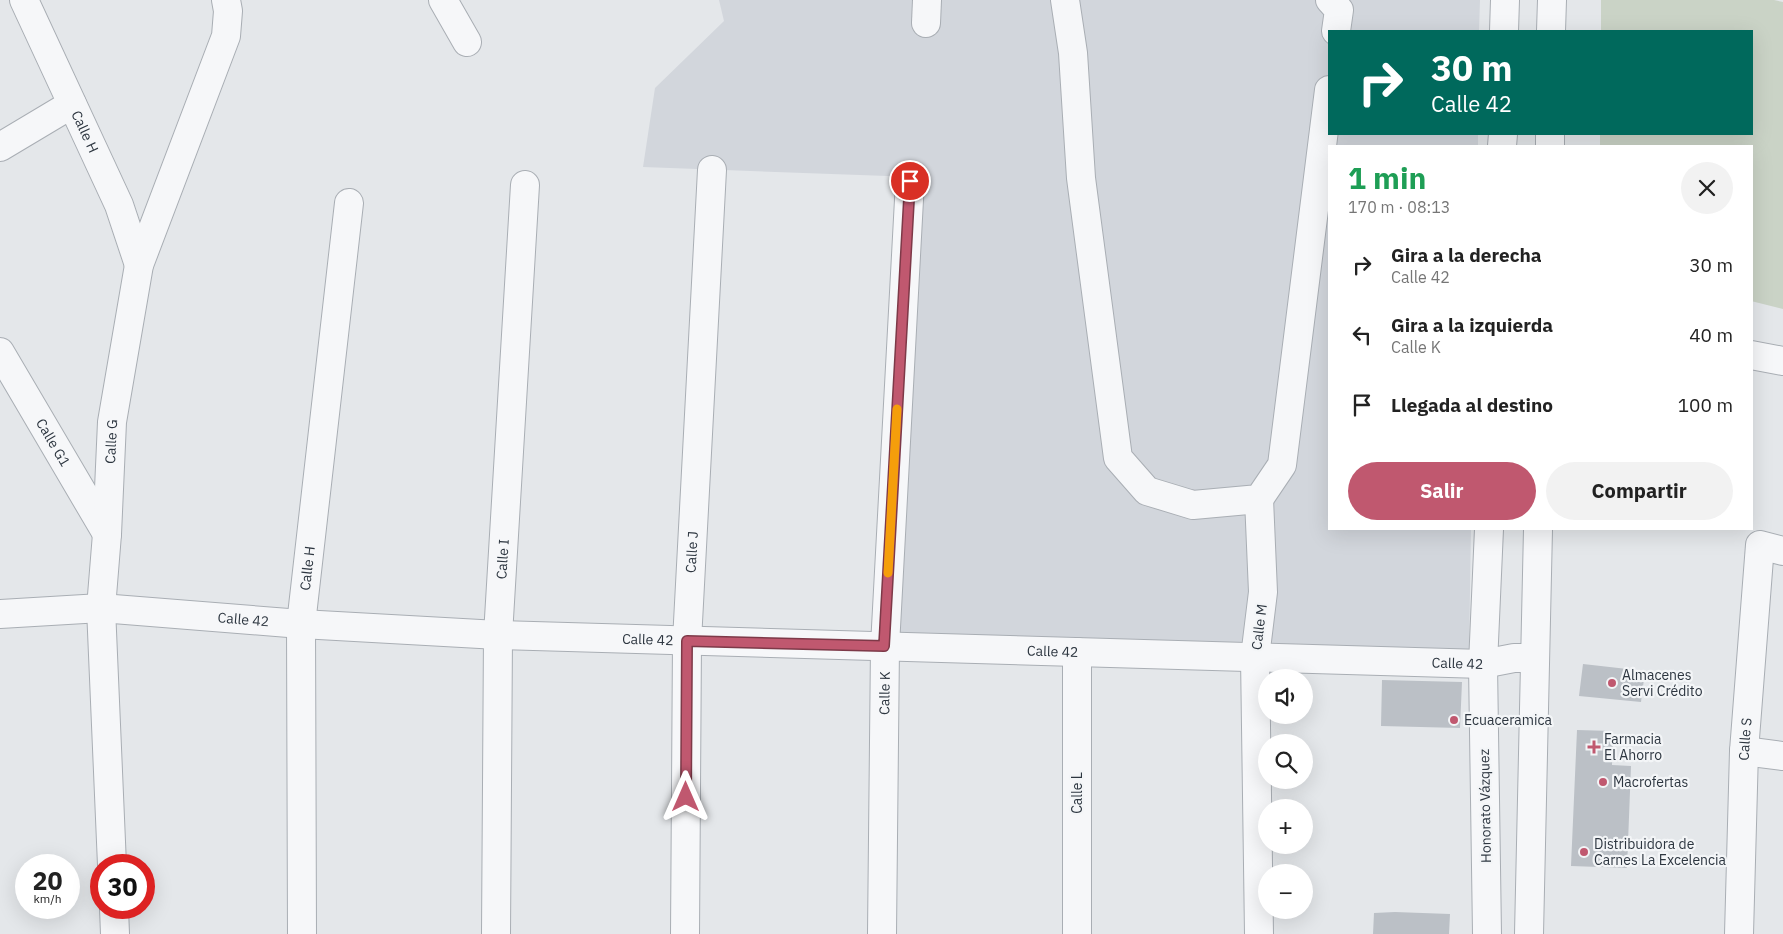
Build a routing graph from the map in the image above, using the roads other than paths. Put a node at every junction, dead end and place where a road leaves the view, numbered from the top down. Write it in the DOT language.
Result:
graph roads {
  1 [pos="24,0"];
  2 [pos="226,0"];
  3 [pos="443,0"];
  4 [pos="1065,0"];
  5 [pos="1330,0"];
  6 [pos="1505,0"];
  7 [pos="1552,0"];
  8 [pos="1336,30"];
  9 [pos="1504,30"];
  10 [pos="1552,30"];
  11 [pos="467,42"];
  12 [pos="1328,98"];
  13 [pos="72,104"];
  14 [pos="0,147"];
  15 [pos="712,170"];
  16 [pos="910,181"];
  17 [pos="525,185"];
  18 [pos="349,203"];
  19 [pos="139,265"];
  20 [pos="0,352"];
  21 [pos="1753,355"];
  22 [pos="1783,361"];
  23 [pos="1258,499"];
  24 [pos="1490,530"];
  25 [pos="1538,530"];
  26 [pos="107,534"];
  27 [pos="1772,548"];
  28 [pos="101,608"];
  29 [pos="0,614"];
  30 [pos="301,624"];
  31 [pos="498,635"];
  32 [pos="687,641"];
  33 [pos="884,646"];
  34 [pos="1077,652"];
  35 [pos="1255,658"];
  36 [pos="1534,658"];
  37 [pos="1483,664"];
  38 [pos="1744,751"];
  39 [pos="1783,756"];
  40 [pos="112,854"];
  41 [pos="114,919"];
  42 [pos="115,934"];
  43 [pos="302,934"];
  44 [pos="496,934"];
  45 [pos="685,934"];
  46 [pos="882,934"];
  47 [pos="1077,934"];
  48 [pos="1259,934"];
  49 [pos="1488,934"];
  50 [pos="1529,934"];
  51 [pos="1739,934"];
  1 -- 13 [label="street, Calle H"];
  2 -- 19 [label="street, Calle G"];
  3 -- 11 [label="street"];
  4 -- 23 [label="street"];
  5 -- 8 [label="street"];
  6 -- 9 [label="street"];
  7 -- 10 [label="street"];
  12 -- 23 [label="street"];
  13 -- 14 [label="street"];
  13 -- 19 [label="street, Calle H"];
  15 -- 32 [label="street, Calle J"];
  16 -- 33 [label="street, Calle K"];
  17 -- 31 [label="street, Calle I"];
  18 -- 30 [label="street, Calle H"];
  19 -- 26 [label="street, Calle G"];
  20 -- 26 [label="street, Calle G1"];
  21 -- 22 [label="street"];
  23 -- 35 [label="street, Calle M"];
  24 -- 37 [label="street, Honorato Vázquez"];
  25 -- 36 [label="street"];
  26 -- 28 [label="street, Calle G"];
  27 -- 38 [label="street, Calle S"];
  28 -- 29 [label="street, Calle 42"];
  28 -- 30 [label="street, Calle 42"];
  28 -- 40 [label="street, Calle G"];
  30 -- 31 [label="street, Calle 42"];
  30 -- 43 [label="street, Calle H"];
  31 -- 32 [label="street, Calle 42"];
  31 -- 44 [label="street, Calle I"];
  32 -- 33 [label="street, Calle 42"];
  32 -- 45 [label="street, Calle J"];
  33 -- 34 [label="street, Calle 42"];
  33 -- 46 [label="street, Calle K"];
  34 -- 35 [label="street, Calle 42"];
  34 -- 47 [label="street, Calle L"];
  35 -- 37 [label="street, Calle 42"];
  35 -- 48 [label="street, Calle M"];
  36 -- 37 [label="street, Calle 42"];
  36 -- 50 [label="street"];
  37 -- 49 [label="street, Honorato Vázquez"];
  38 -- 39 [label="street"];
  38 -- 51 [label="street, Calle S"];
  41 -- 42 [label="street"];
}
